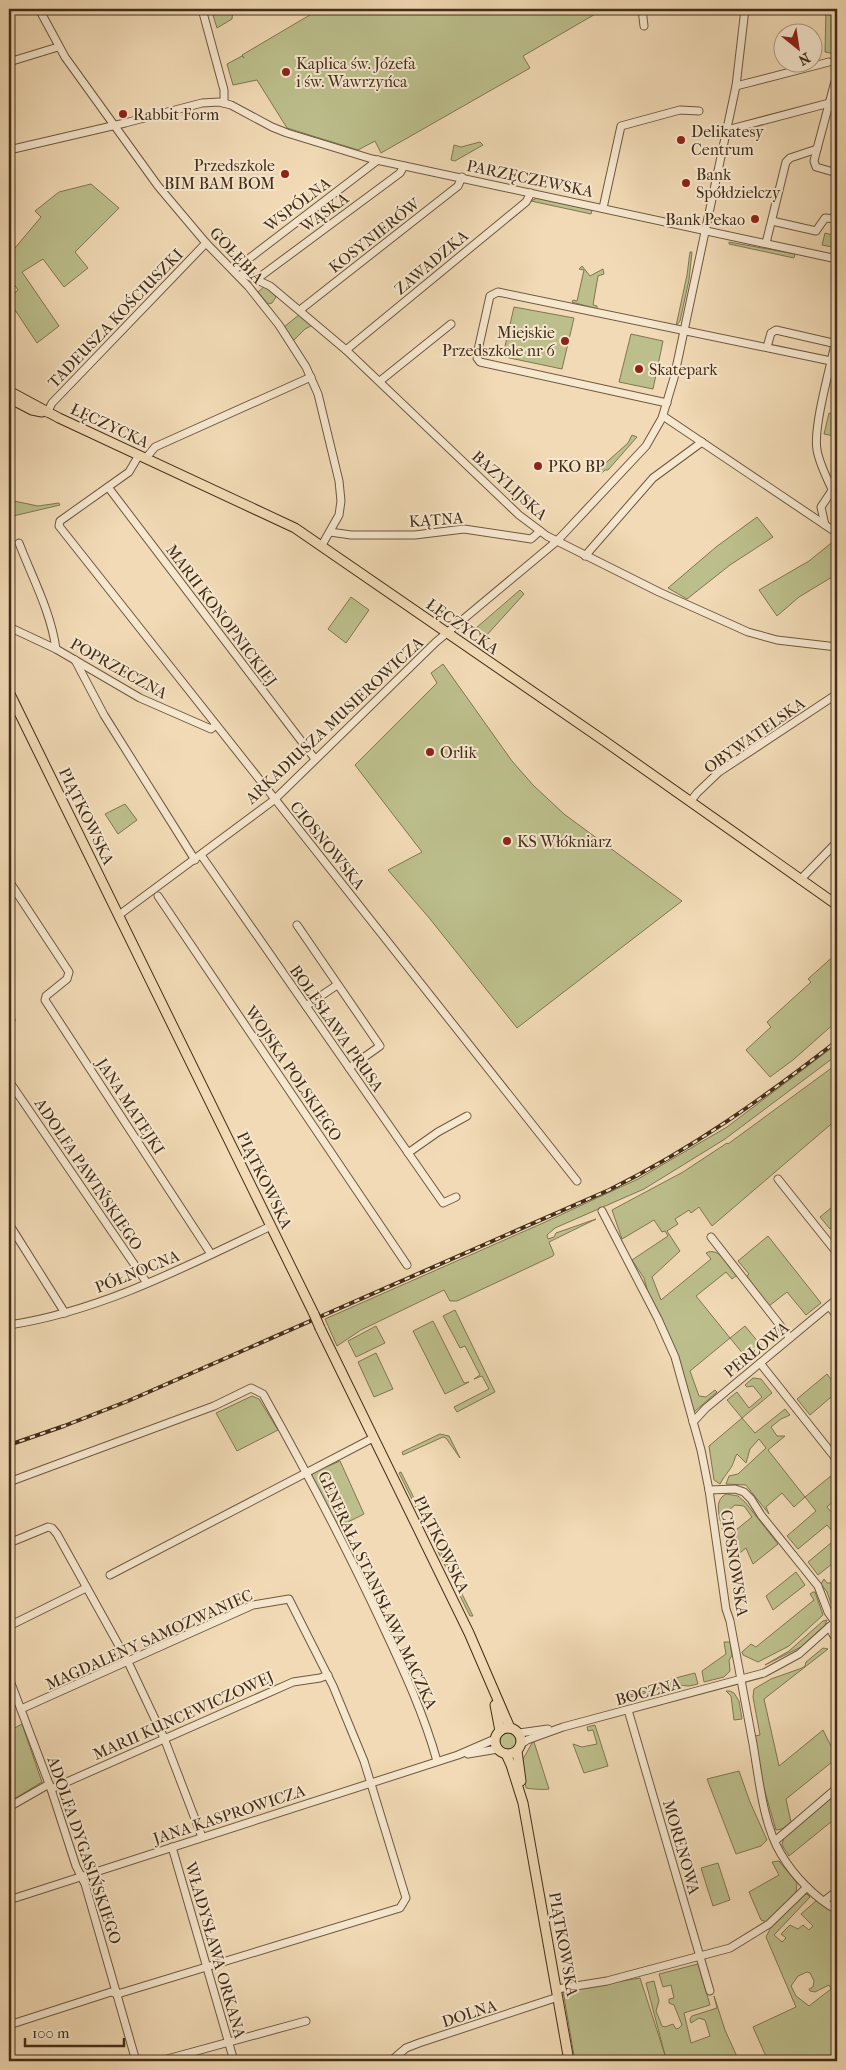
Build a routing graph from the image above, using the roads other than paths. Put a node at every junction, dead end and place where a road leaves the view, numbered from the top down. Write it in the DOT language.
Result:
graph roads {
  1 [pos="39,9"];
  2 [pos="202,9"];
  3 [pos="642,9"];
  4 [pos="745,9"];
  5 [pos="644,26"];
  6 [pos="58,47"];
  7 [pos="9,62"];
  8 [pos="830,62"];
  9 [pos="837,74"];
  10 [pos="736,86"];
  11 [pos="225,99"];
  12 [pos="837,101"];
  13 [pos="829,104"];
  14 [pos="699,112"];
  15 [pos="113,126"];
  16 [pos="727,130"];
  17 [pos="817,149"];
  18 [pos="9,150"];
  19 [pos="378,160"];
  20 [pos="404,166"];
  21 [pos="837,173"];
  22 [pos="462,177"];
  23 [pos="531,193"];
  24 [pos="604,208"];
  25 [pos="837,219"];
  26 [pos="772,221"];
  27 [pos="705,230"];
  28 [pos="206,243"];
  29 [pos="766,243"];
  30 [pos="837,259"];
  31 [pos="237,273"];
  32 [pos="257,279"];
  33 [pos="300,310"];
  34 [pos="450,324"];
  35 [pos="683,332"];
  36 [pos="836,344"];
  37 [pos="767,347"];
  38 [pos="346,350"];
  39 [pos="831,361"];
  40 [pos="311,377"];
  41 [pos="380,381"];
  42 [pos="9,391"];
  43 [pos="9,398"];
  44 [pos="667,403"];
  45 [pos="47,413"];
  46 [pos="662,416"];
  47 [pos="702,442"];
  48 [pos="143,457"];
  49 [pos="108,487"];
  50 [pos="832,488"];
  51 [pos="837,500"];
  52 [pos="825,525"];
  53 [pos="540,531"];
  54 [pos="330,532"];
  55 [pos="837,533"];
  56 [pos="557,541"];
  57 [pos="19,543"];
  58 [pos="322,545"];
  59 [pos="585,556"];
  60 [pos="9,627"];
  61 [pos="448,633"];
  62 [pos="837,647"];
  63 [pos="56,649"];
  64 [pos="75,660"];
  65 [pos="9,692"];
  66 [pos="837,694"];
  67 [pos="216,725"];
  68 [pos="315,760"];
  69 [pos="274,800"];
  70 [pos="690,802"];
  71 [pos="837,842"];
  72 [pos="198,858"];
  73 [pos="800,880"];
  74 [pos="9,881"];
  75 [pos="158,896"];
  76 [pos="837,905"];
  77 [pos="119,915"];
  78 [pos="297,925"];
  79 [pos="337,985"];
  80 [pos="306,1006"];
  81 [pos="9,1015"];
  82 [pos="9,1025"];
  83 [pos="349,1068"];
  84 [pos="9,1081"];
  85 [pos="467,1116"];
  86 [pos="408,1153"];
  87 [pos="778,1179"];
  88 [pos="577,1181"];
  89 [pos="456,1197"];
  90 [pos="602,1211"];
  91 [pos="9,1224"];
  92 [pos="271,1226"];
  93 [pos="711,1238"];
  94 [pos="837,1253"];
  95 [pos="212,1254"];
  96 [pos="407,1265"];
  97 [pos="147,1282"];
  98 [pos="837,1299"];
  99 [pos="829,1306"];
  100 [pos="65,1313"];
  101 [pos="837,1316"];
  102 [pos="9,1325"];
  103 [pos="790,1338"];
  104 [pos="760,1363"];
  105 [pos="694,1422"];
  106 [pos="373,1438"];
  107 [pos="837,1460"];
  108 [pos="307,1472"];
  109 [pos="9,1482"];
  110 [pos="709,1490"];
  111 [pos="9,1543"];
  112 [pos="110,1574"];
  113 [pos="86,1588"];
  114 [pos="836,1621"];
  115 [pos="9,1626"];
  116 [pos="829,1627"];
  117 [pos="837,1641"];
  118 [pos="128,1662"];
  119 [pos="328,1674"];
  120 [pos="9,1678"];
  121 [pos="740,1680"];
  122 [pos="490,1682"];
  123 [pos="21,1709"];
  124 [pos="628,1710"];
  125 [pos="563,1727"];
  126 [pos="514,1731"];
  127 [pos="164,1738"];
  128 [pos="500,1743"];
  129 [pos="519,1748"];
  130 [pos="438,1762"];
  131 [pos="370,1783"];
  132 [pos="50,1786"];
  133 [pos="837,1788"];
  134 [pos="523,1803"];
  135 [pos="9,1807"];
  136 [pos="202,1837"];
  137 [pos="775,1841"];
  138 [pos="172,1847"];
  139 [pos="81,1876"];
  140 [pos="807,1886"];
  141 [pos="837,1890"];
  142 [pos="9,1900"];
  143 [pos="824,1901"];
  144 [pos="837,1910"];
  145 [pos="700,1957"];
  146 [pos="207,1968"];
  147 [pos="710,1991"];
  148 [pos="557,1993"];
  149 [pos="116,1994"];
  150 [pos="306,2021"];
  151 [pos="9,2025"];
  152 [pos="229,2042"];
  153 [pos="136,2061"];
  154 [pos="160,2061"];
  155 [pos="234,2061"];
  156 [pos="392,2061"];
  157 [pos="569,2061"];
  1 -- 6 [label="street, GOŁĘBIA"];
  2 -- 11 [label="street"];
  3 -- 5 [label="street"];
  4 -- 10 [label="street, ARKADIUSZA MUSIEROWICZA"];
  6 -- 7 [label="street"];
  6 -- 15 [label="street, GOŁĘBIA"];
  8 -- 10 [label="street"];
  9 -- 13 [label="street"];
  10 -- 16 [label="street, ARKADIUSZA MUSIEROWICZA"];
  11 -- 15 [label="street"];
  11 -- 19 [label="street, PARZĘCZEWSKA"];
  12 -- 13 [label="street"];
  13 -- 16 [label="street"];
  13 -- 17 [label="street"];
  14 -- 24 [label="street"];
  15 -- 18 [label="street"];
  15 -- 28 [label="street, GOŁĘBIA"];
  16 -- 27 [label="street, ARKADIUSZA MUSIEROWICZA"];
  17 -- 21 [label="street"];
  17 -- 26 [label="street"];
  19 -- 20 [label="street, PARZĘCZEWSKA"];
  19 -- 31 [label="street, WSPÓLNA"];
  20 -- 22 [label="street, PARZĘCZEWSKA"];
  20 -- 32 [label="street, WĄSKA"];
  22 -- 23 [label="street, PARZĘCZEWSKA"];
  22 -- 33 [label="street, KOSYNIERÓW"];
  23 -- 24 [label="street, PARZĘCZEWSKA"];
  23 -- 38 [label="street, ZAWADZKA"];
  24 -- 27 [label="street, PARZĘCZEWSKA"];
  25 -- 26 [label="street"];
  26 -- 29 [label="street"];
  27 -- 29 [label="street, PARZĘCZEWSKA"];
  27 -- 35 [label="street, ARKADIUSZA MUSIEROWICZA"];
  28 -- 31 [label="street, GOŁĘBIA"];
  28 -- 45 [label="street, TADEUSZA KOŚCIUSZKI"];
  29 -- 30 [label="street, PARZĘCZEWSKA"];
  31 -- 32 [label="street, BAZYLIJSKA"];
  31 -- 40 [label="street, GOŁĘBIA"];
  32 -- 33 [label="street, BAZYLIJSKA"];
  33 -- 38 [label="street, BAZYLIJSKA"];
  34 -- 41 [label="street"];
  35 -- 37 [label="street"];
  35 -- 44 [label="street, ARKADIUSZA MUSIEROWICZA"];
  35 -- 44 [label="street"];
  36 -- 37 [label="street"];
  36 -- 39 [label="street"];
  37 -- 39 [label="street"];
  38 -- 41 [label="street, BAZYLIJSKA"];
  39 -- 50 [label="street"];
  40 -- 48 [label="street"];
  40 -- 54 [label="street, GOŁĘBIA"];
  41 -- 53 [label="street, BAZYLIJSKA"];
  42 -- 45 [label="main road, ŁĘCZYCKA"];
  43 -- 45 [label="main road, ŁĘCZYCKA"];
  44 -- 46 [label="street, ARKADIUSZA MUSIEROWICZA"];
  45 -- 48 [label="main road, ŁĘCZYCKA"];
  46 -- 47 [label="street"];
  46 -- 56 [label="street, ARKADIUSZA MUSIEROWICZA"];
  47 -- 52 [label="street"];
  47 -- 59 [label="street"];
  48 -- 49 [label="street"];
  48 -- 58 [label="main road, ŁĘCZYCKA"];
  49 -- 67 [label="street, CIOSNOWSKA"];
  49 -- 68 [label="street, MARII KONOPNICKIEJ"];
  50 -- 51 [label="street"];
  50 -- 52 [label="street"];
  52 -- 55 [label="street"];
  53 -- 54 [label="street, KĄTNA"];
  53 -- 56 [label="street, BAZYLIJSKA"];
  54 -- 58 [label="street, GOŁĘBIA"];
  56 -- 59 [label="street, BAZYLIJSKA"];
  56 -- 61 [label="street, ARKADIUSZA MUSIEROWICZA"];
  57 -- 63 [label="street"];
  58 -- 61 [label="main road, ŁĘCZYCKA"];
  59 -- 62 [label="street, BAZYLIJSKA"];
  60 -- 63 [label="street, POPRZECZNA"];
  61 -- 68 [label="street, ARKADIUSZA MUSIEROWICZA"];
  61 -- 70 [label="main road, ŁĘCZYCKA"];
  63 -- 64 [label="street, POPRZECZNA"];
  64 -- 67 [label="street, POPRZECZNA"];
  64 -- 72 [label="street, BOLESŁAWA PRUSA"];
  65 -- 77 [label="main road, PIĄTKOWSKA"];
  66 -- 70 [label="street, OBYWATELSKA"];
  67 -- 69 [label="street, CIOSNOWSKA"];
  68 -- 69 [label="street, ARKADIUSZA MUSIEROWICZA"];
  69 -- 72 [label="street, ARKADIUSZA MUSIEROWICZA"];
  69 -- 88 [label="street, CIOSNOWSKA"];
  70 -- 73 [label="main road, ŁĘCZYCKA"];
  71 -- 73 [label="street"];
  72 -- 77 [label="street, ARKADIUSZA MUSIEROWICZA"];
  72 -- 80 [label="street, BOLESŁAWA PRUSA"];
  73 -- 76 [label="main road, ŁĘCZYCKA"];
  74 -- 95 [label="street, JANA MATEJKI"];
  75 -- 96 [label="street, WOJSKA POLSKIEGO"];
  77 -- 92 [label="main road, PIĄTKOWSKA"];
  78 -- 79 [label="street"];
  79 -- 80 [label="street"];
  79 -- 83 [label="street"];
  80 -- 83 [label="street, BOLESŁAWA PRUSA"];
  81 -- 82 [label="street"];
  83 -- 86 [label="street, BOLESŁAWA PRUSA"];
  84 -- 97 [label="street, ADOLFA PAWIŃSKIEGO"];
  85 -- 86 [label="street"];
  86 -- 89 [label="street, BOLESŁAWA PRUSA"];
  87 -- 94 [label="street"];
  90 -- 105 [label="street, CIOSNOWSKA"];
  91 -- 100 [label="street"];
  92 -- 95 [label="street, PÓŁNOCNA"];
  92 -- 106 [label="main road, PIĄTKOWSKA, bridge"];
  93 -- 103 [label="street"];
  95 -- 97 [label="street, PÓŁNOCNA"];
  97 -- 100 [label="street, PÓŁNOCNA"];
  98 -- 99 [label="street, PERŁOWA"];
  99 -- 101 [label="street"];
  99 -- 103 [label="street, PERŁOWA"];
  100 -- 102 [label="street, PÓŁNOCNA"];
  103 -- 104 [label="street, PERŁOWA"];
  104 -- 105 [label="street, PERŁOWA"];
  104 -- 107 [label="street"];
  105 -- 110 [label="street, CIOSNOWSKA"];
  106 -- 108 [label="street"];
  106 -- 122 [label="main road, PIĄTKOWSKA"];
  108 -- 109 [label="street, GENERAŁA STANISŁAWA MACZKA"];
  108 -- 112 [label="street"];
  108 -- 130 [label="street, GENERAŁA STANISŁAWA MACZKA"];
  110 -- 114 [label="street"];
  110 -- 121 [label="street, CIOSNOWSKA"];
  111 -- 113 [label="street"];
  113 -- 115 [label="street"];
  113 -- 118 [label="street"];
  114 -- 116 [label="street, BOCZNA"];
  116 -- 117 [label="street"];
  116 -- 121 [label="street, BOCZNA"];
  118 -- 119 [label="street, MAGDALENY SAMOZWANIEC"];
  118 -- 123 [label="street, MAGDALENY SAMOZWANIEC"];
  118 -- 127 [label="street"];
  119 -- 127 [label="street, MARII KUNCEWICZOWEJ"];
  119 -- 131 [label="street"];
  120 -- 123 [label="street, ADOLFA DYGASIŃSKIEGO"];
  121 -- 124 [label="street, BOCZNA"];
  121 -- 137 [label="street, CIOSNOWSKA"];
  122 -- 126 [label="main road, PIĄTKOWSKA"];
  122 -- 128 [label="main road, PIĄTKOWSKA"];
  123 -- 132 [label="street, ADOLFA DYGASIŃSKIEGO"];
  124 -- 125 [label="street, BOCZNA"];
  124 -- 145 [label="street, MORENOWA"];
  125 -- 126 [label="street, BOCZNA"];
  125 -- 129 [label="street, BOCZNA"];
  126 -- 128 [label="main road"];
  126 -- 129 [label="main road, PIĄTKOWSKA"];
  127 -- 132 [label="street, MARII KUNCEWICZOWEJ"];
  127 -- 136 [label="street"];
  128 -- 129 [label="main road"];
  128 -- 130 [label="street, JANA KASPROWICZA"];
  128 -- 134 [label="main road, PIĄTKOWSKA"];
  129 -- 134 [label="main road, PIĄTKOWSKA"];
  130 -- 131 [label="street, JANA KASPROWICZA"];
  131 -- 136 [label="street, JANA KASPROWICZA"];
  131 -- 146 [label="street"];
  132 -- 135 [label="street, MARII KUNCEWICZOWEJ"];
  132 -- 139 [label="street, ADOLFA DYGASIŃSKIEGO"];
  133 -- 137 [label="street"];
  134 -- 148 [label="main road, PIĄTKOWSKA"];
  136 -- 138 [label="street, JANA KASPROWICZA"];
  137 -- 140 [label="street, CIOSNOWSKA"];
  138 -- 139 [label="street, JANA KASPROWICZA"];
  138 -- 146 [label="street, WŁADYSŁAWA ORKANA"];
  139 -- 142 [label="street, JANA KASPROWICZA"];
  139 -- 149 [label="street, ADOLFA DYGASIŃSKIEGO"];
  140 -- 143 [label="street, CIOSNOWSKA"];
  140 -- 145 [label="street, DOLNA"];
  141 -- 143 [label="street"];
  143 -- 144 [label="street, CIOSNOWSKA"];
  145 -- 147 [label="street, MORENOWA"];
  145 -- 148 [label="street, DOLNA"];
  146 -- 149 [label="street"];
  146 -- 152 [label="street, WŁADYSŁAWA ORKANA"];
  148 -- 156 [label="street, DOLNA"];
  148 -- 157 [label="main road, PIĄTKOWSKA"];
  149 -- 151 [label="street"];
  149 -- 153 [label="street, ADOLFA DYGASIŃSKIEGO"];
  150 -- 152 [label="street"];
  152 -- 154 [label="street"];
  152 -- 155 [label="street, WŁADYSŁAWA ORKANA"];
}
